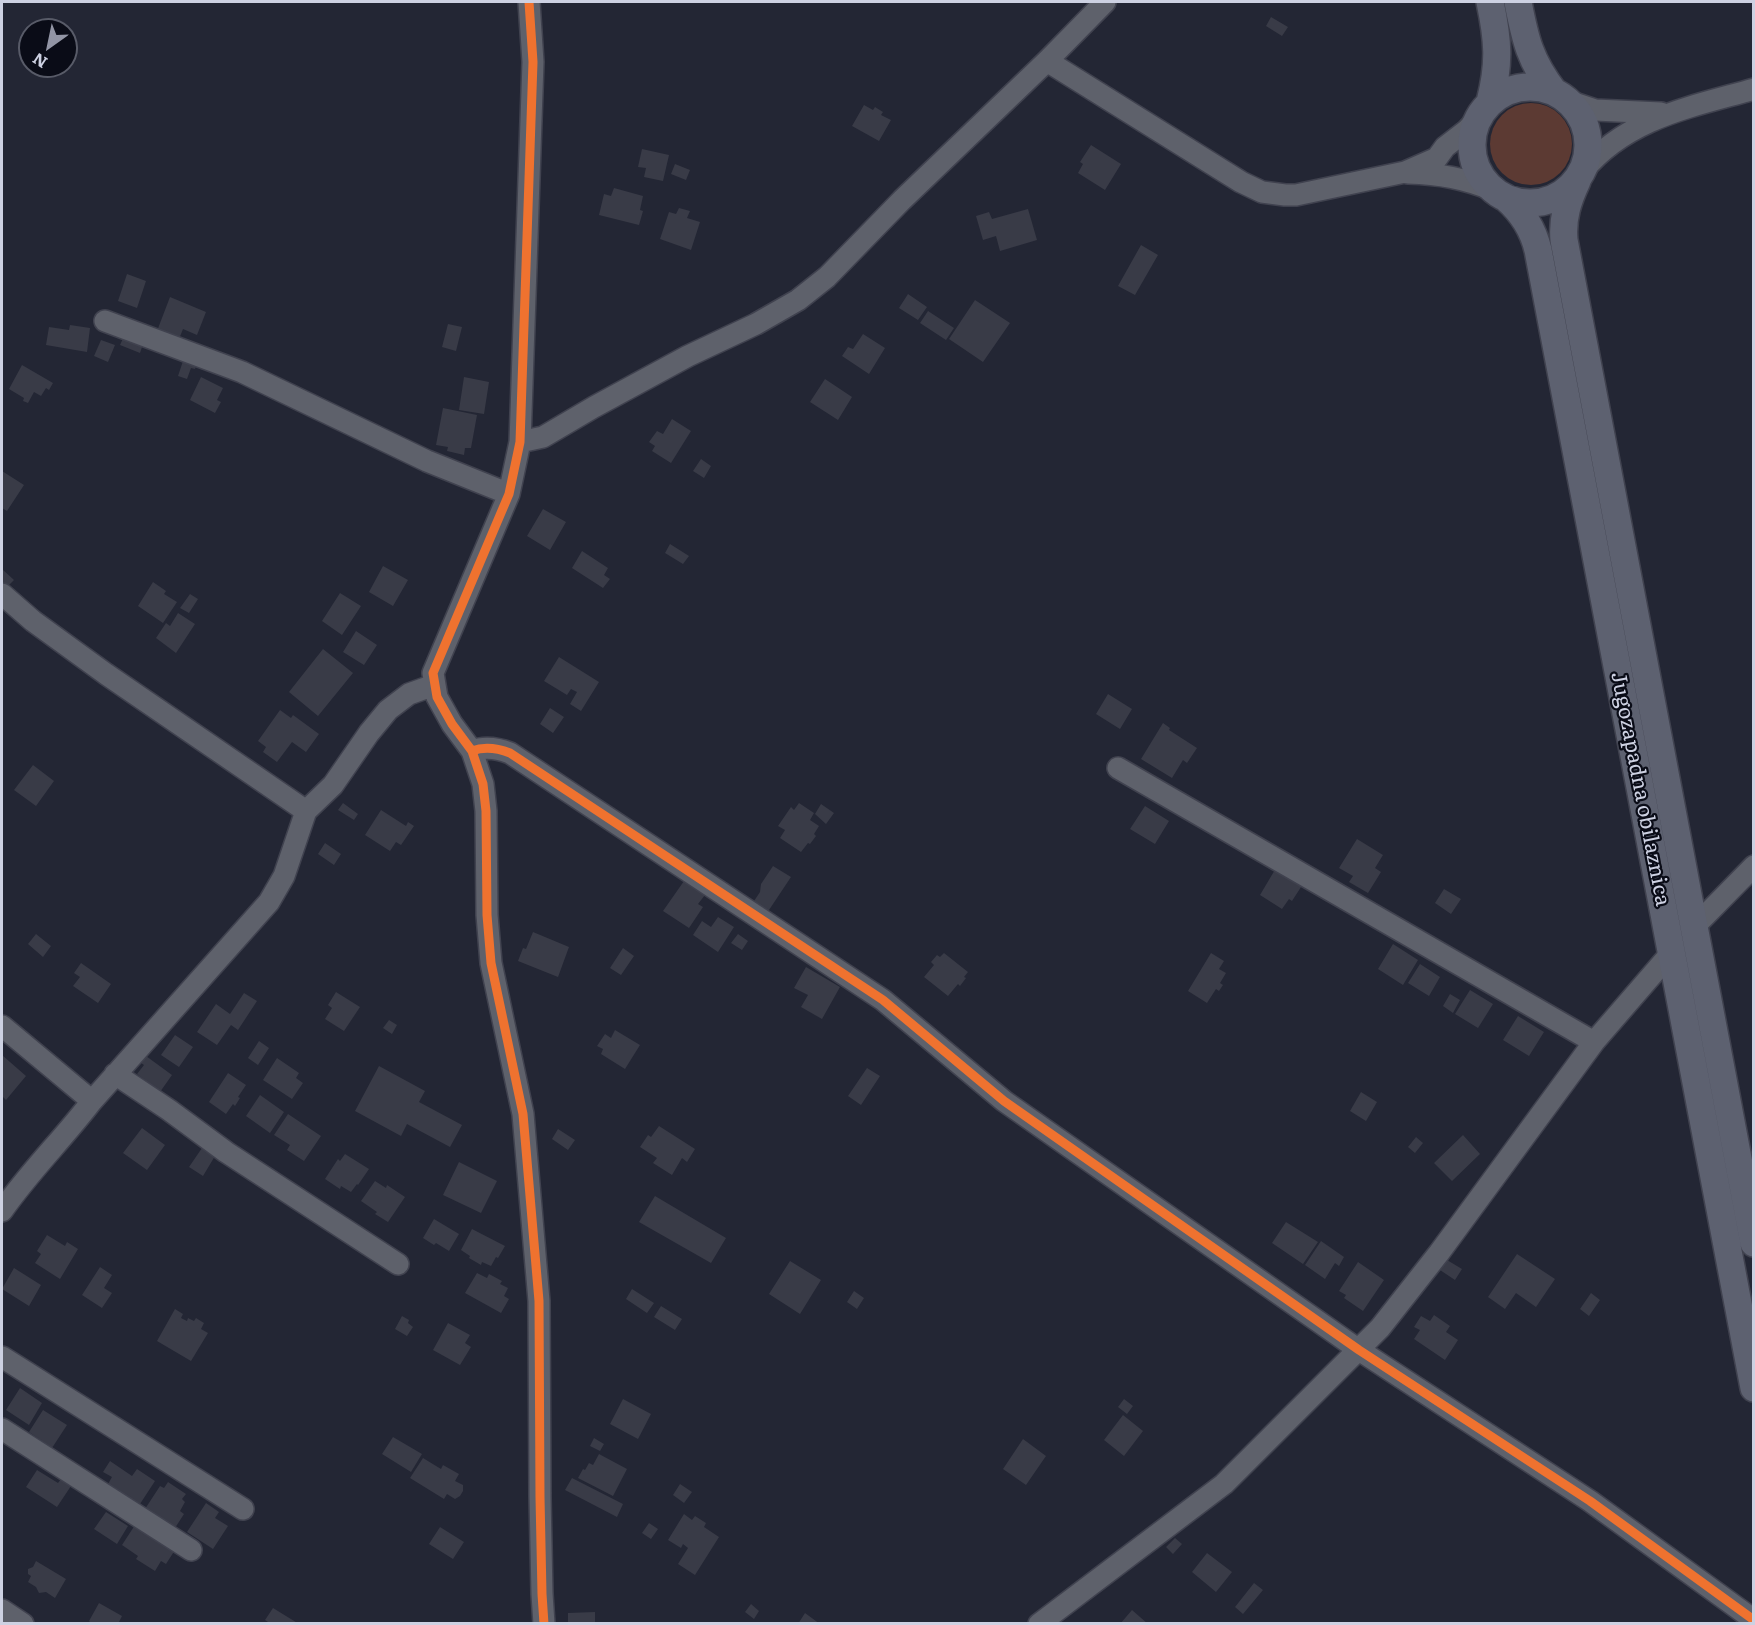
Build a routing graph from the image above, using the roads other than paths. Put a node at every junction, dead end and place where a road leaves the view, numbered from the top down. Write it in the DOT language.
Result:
graph roads {
  1 [pos="529,2"];
  2 [pos="1105,2"];
  3 [pos="1490,2"];
  4 [pos="1518,2"];
  5 [pos="1047,61"];
  6 [pos="1754,89"];
  7 [pos="1561,96"];
  8 [pos="1485,110"];
  9 [pos="1665,114"];
  10 [pos="1405,172"];
  11 [pos="1580,176"];
  12 [pos="1499,194"];
  13 [pos="105,321"];
  14 [pos="520,442"];
  15 [pos="509,494"];
  16 [pos="2,594"];
  17 [pos="434,685"];
  18 [pos="472,751"];
  19 [pos="1118,768"];
  20 [pos="306,811"];
  21 [pos="1754,866"];
  22 [pos="1694,927"];
  23 [pos="1671,953"];
  24 [pos="2,1026"];
  25 [pos="1594,1042"];
  26 [pos="116,1074"];
  27 [pos="92,1101"];
  28 [pos="8,1186"];
  29 [pos="2,1211"];
  30 [pos="1754,1243"];
  31 [pos="398,1264"];
  32 [pos="1359,1350"];
  33 [pos="2,1357"];
  34 [pos="1754,1388"];
  35 [pos="2,1430"];
  36 [pos="243,1509"];
  37 [pos="191,1550"];
  38 [pos="2,1610"];
  39 [pos="1754,1620"];
  40 [pos="23,1623"];
  41 [pos="544,1623"];
  42 [pos="1039,1623"];
  1 -- 14 [label="street"];
  2 -- 5 [label="street"];
  3 -- 8 [label="main road"];
  4 -- 7 [label="main road"];
  5 -- 10 [label="street"];
  5 -- 14 [label="street"];
  6 -- 9 [label="street"];
  7 -- 8 [label="main road"];
  7 -- 9 [label="street"];
  7 -- 11 [label="main road"];
  8 -- 10 [label="street"];
  8 -- 12 [label="main road"];
  9 -- 11 [label="street"];
  10 -- 12 [label="street"];
  11 -- 12 [label="main road"];
  11 -- 22 [label="main road, Jugozapadna obilaznica"];
  12 -- 23 [label="main road, Jugozapadna obilaznica"];
  13 -- 15 [label="street"];
  14 -- 15 [label="street"];
  15 -- 17 [label="street"];
  16 -- 20 [label="street"];
  17 -- 18 [label="street"];
  17 -- 20 [label="street"];
  18 -- 32 [label="street"];
  18 -- 41 [label="street"];
  19 -- 25 [label="street"];
  20 -- 26 [label="street"];
  21 -- 22 [label="street"];
  22 -- 30 [label="main road, Jugozapadna obilaznica"];
  23 -- 25 [label="street"];
  23 -- 34 [label="main road, Jugozapadna obilaznica"];
  24 -- 27 [label="street"];
  25 -- 32 [label="street"];
  26 -- 27 [label="street"];
  26 -- 31 [label="street"];
  27 -- 28 [label="street"];
  28 -- 29 [label="street"];
  32 -- 39 [label="street"];
  32 -- 42 [label="street"];
  33 -- 36 [label="street"];
  35 -- 37 [label="street"];
  38 -- 40 [label="street"];
}
